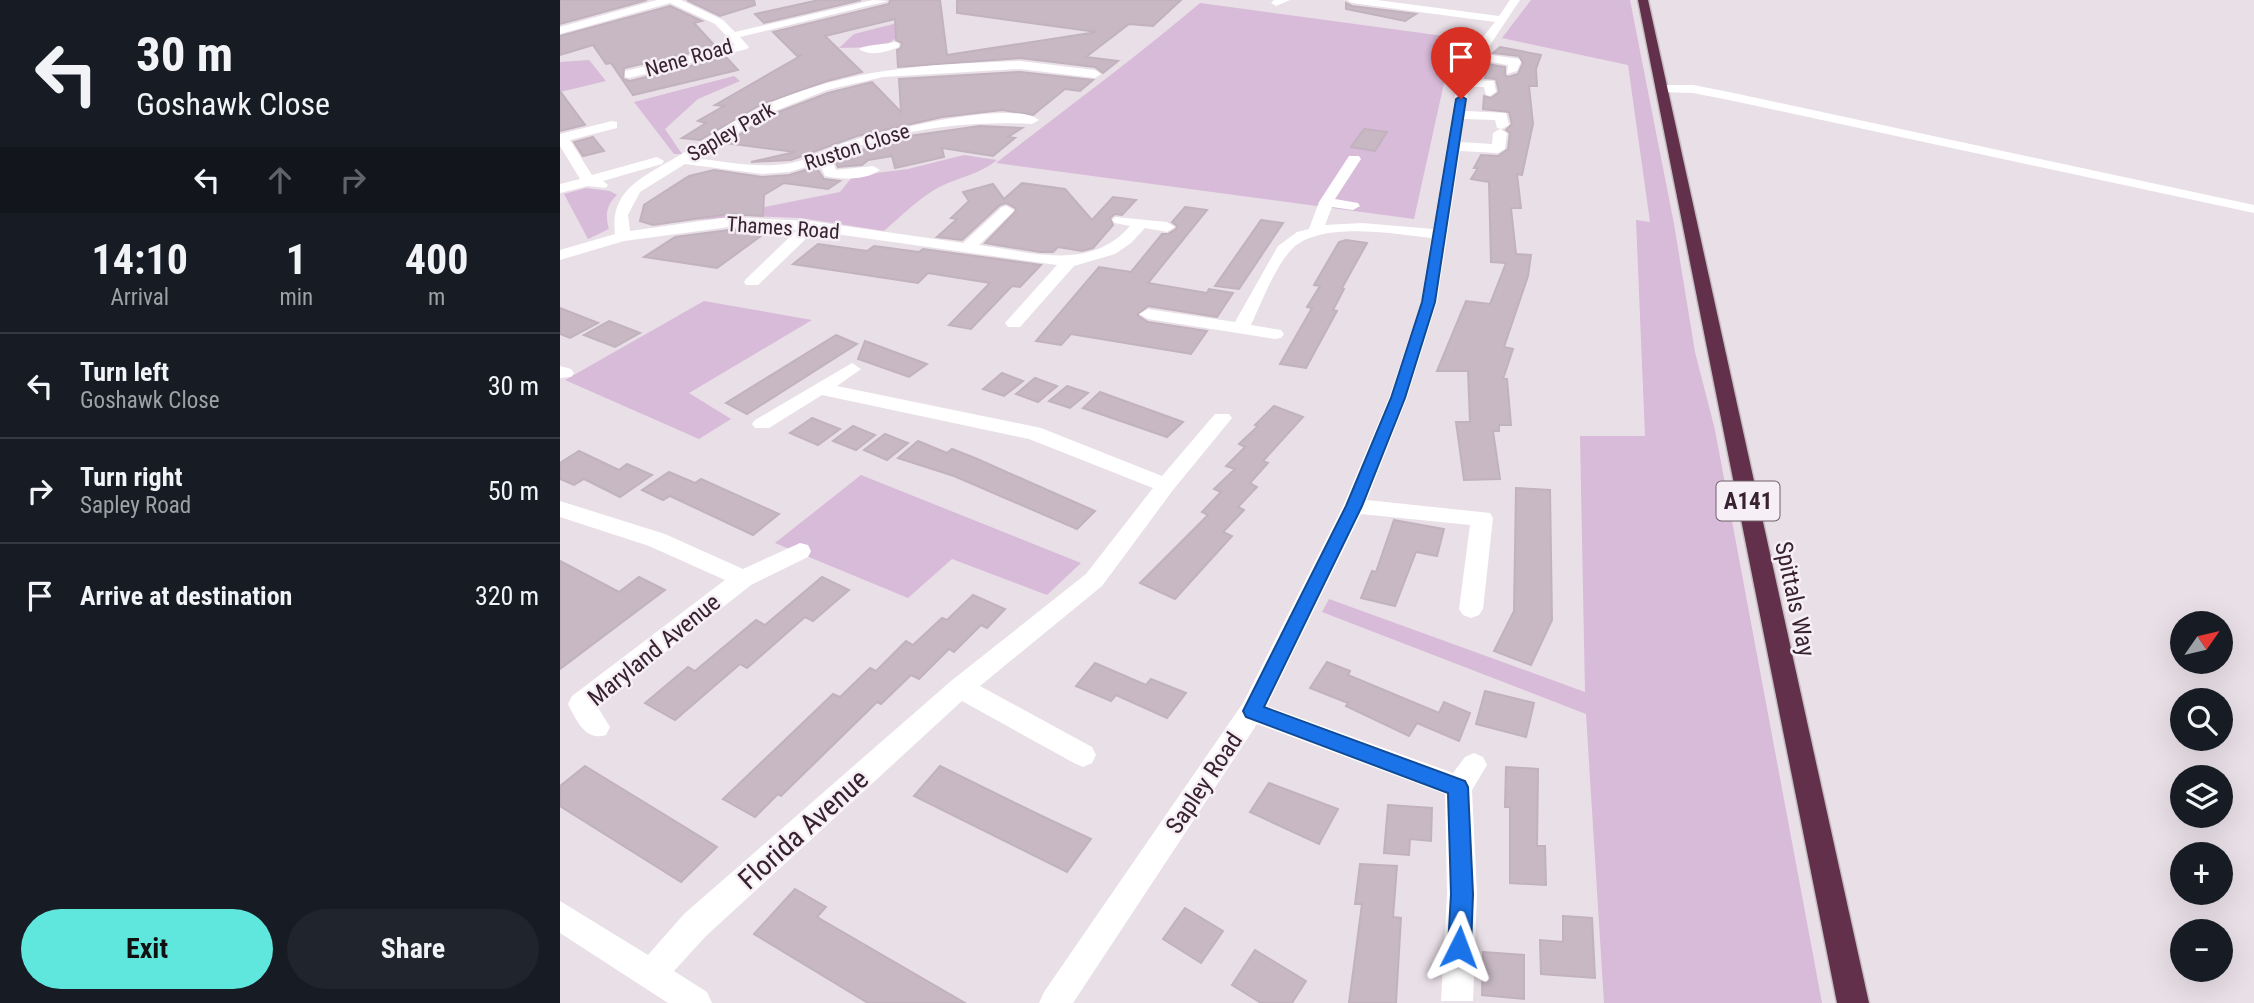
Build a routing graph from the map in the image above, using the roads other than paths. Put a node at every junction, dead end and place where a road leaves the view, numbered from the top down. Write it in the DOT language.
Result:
graph roads {
  1 [pos="671,0"];
  2 [pos="1352,0"];
  3 [pos="1483,0"];
  4 [pos="1515,0"];
  5 [pos="1643,0"];
  6 [pos="883,1"];
  7 [pos="1500,19"];
  8 [pos="1466,20"];
  9 [pos="560,31"];
  10 [pos="732,36"];
  11 [pos="865,49"];
  12 [pos="1033,54"];
  13 [pos="1474,56"];
  14 [pos="1020,65"];
  15 [pos="1511,71"];
  16 [pos="883,73"];
  17 [pos="629,74"];
  18 [pos="1095,74"];
  19 [pos="1464,83"];
  20 [pos="1662,89"];
  21 [pos="1490,92"];
  22 [pos="1458,115"];
  23 [pos="1032,120"];
  24 [pos="611,125"];
  25 [pos="561,138"];
  26 [pos="1453,146"];
  27 [pos="817,159"];
  28 [pos="1354,159"];
  29 [pos="683,160"];
  30 [pos="657,161"];
  31 [pos="873,170"];
  32 [pos="588,181"];
  33 [pos="648,181"];
  34 [pos="665,182"];
  35 [pos="634,189"];
  36 [pos="560,190"];
  37 [pos="1326,202"];
  38 [pos="1353,206"];
  39 [pos="2254,209"];
  40 [pos="1007,210"];
  41 [pos="1120,220"];
  42 [pos="1141,223"];
  43 [pos="810,226"];
  44 [pos="1167,227"];
  45 [pos="1316,230"];
  46 [pos="1440,234"];
  47 [pos="623,237"];
  48 [pos="604,242"];
  49 [pos="966,248"];
  50 [pos="560,255"];
  51 [pos="616,257"];
  52 [pos="1069,262"];
  53 [pos="752,282"];
  54 [pos="1149,314"];
  55 [pos="1014,324"];
  56 [pos="1240,329"];
  57 [pos="1275,334"];
  58 [pos="852,369"];
  59 [pos="820,389"];
  60 [pos="1222,418"];
  61 [pos="762,424"];
  62 [pos="1166,485"];
  63 [pos="1354,506"];
  64 [pos="560,509"];
  65 [pos="800,551"];
  66 [pos="743,579"];
  67 [pos="1471,609"];
  68 [pos="960,688"];
  69 [pos="1252,711"];
  70 [pos="597,727"];
  71 [pos="1083,755"];
  72 [pos="1474,765"];
  73 [pos="1458,787"];
  74 [pos="560,916"];
  75 [pos="651,974"];
  76 [pos="1457,1001"];
  77 [pos="695,1003"];
  78 [pos="1055,1003"];
  79 [pos="1853,1003"];
  1 -- 9 [label="street, Nene Road"];
  1 -- 10 [label="street, Nene Road"];
  2 -- 8 [label="street"];
  3 -- 8 [label="street"];
  4 -- 7 [label="street, Sapley Road"];
  5 -- 20 [label="highway, Spittals Way / A141"];
  6 -- 10 [label="street, Nene Road"];
  7 -- 8 [label="street"];
  7 -- 13 [label="street, Sapley Road"];
  10 -- 17 [label="street, Nene Road"];
  11 -- 16 [label="street"];
  12 -- 14 [label="street"];
  13 -- 15 [label="street"];
  13 -- 19 [label="street, Sapley Road"];
  14 -- 16 [label="street, Sapley Park"];
  14 -- 18 [label="street, Sapley Park"];
  16 -- 29 [label="street, Sapley Park"];
  19 -- 21 [label="street"];
  19 -- 22 [label="street, Sapley Road"];
  20 -- 39 [label="street"];
  20 -- 79 [label="highway, Spittals Way / A141"];
  22 -- 26 [label="street, Sapley Road"];
  22 -- 26 [label="street"];
  23 -- 27 [label="street, Ruston Close"];
  24 -- 25 [label="street"];
  25 -- 32 [label="street"];
  26 -- 46 [label="street, Sapley Road"];
  27 -- 29 [label="street, Ruston Close"];
  27 -- 31 [label="street"];
  28 -- 37 [label="street"];
  29 -- 33 [label="street, Sapley Park"];
  30 -- 32 [label="street"];
  32 -- 35 [label="street"];
  32 -- 36 [label="street"];
  33 -- 34 [label="street"];
  33 -- 35 [label="street, Sapley Park"];
  35 -- 47 [label="street"];
  37 -- 38 [label="street"];
  37 -- 45 [label="street"];
  40 -- 49 [label="street"];
  41 -- 42 [label="street"];
  42 -- 44 [label="street"];
  42 -- 52 [label="street, Thames Road"];
  43 -- 47 [label="street, Thames Road"];
  43 -- 49 [label="street, Thames Road"];
  43 -- 53 [label="street"];
  45 -- 46 [label="street"];
  45 -- 56 [label="street"];
  46 -- 63 [label="street, Sapley Road"];
  47 -- 48 [label="street, Thames Road"];
  48 -- 50 [label="street, Thames Road"];
  48 -- 51 [label="street"];
  49 -- 52 [label="street, Thames Road"];
  52 -- 55 [label="street"];
  54 -- 56 [label="street"];
  56 -- 57 [label="street"];
  58 -- 59 [label="street"];
  59 -- 61 [label="street"];
  59 -- 62 [label="street"];
  60 -- 62 [label="street, Florida Avenue"];
  62 -- 68 [label="street, Florida Avenue"];
  63 -- 67 [label="street"];
  63 -- 69 [label="street, Sapley Road"];
  64 -- 66 [label="street, Maryland Avenue"];
  65 -- 66 [label="street, Maryland Avenue"];
  66 -- 70 [label="street, Maryland Avenue"];
  68 -- 71 [label="street"];
  68 -- 75 [label="street, Florida Avenue"];
  69 -- 73 [label="street"];
  69 -- 78 [label="street, Sapley Road"];
  72 -- 73 [label="street"];
  73 -- 76 [label="street"];
  74 -- 75 [label="street"];
  75 -- 77 [label="street"];
}
